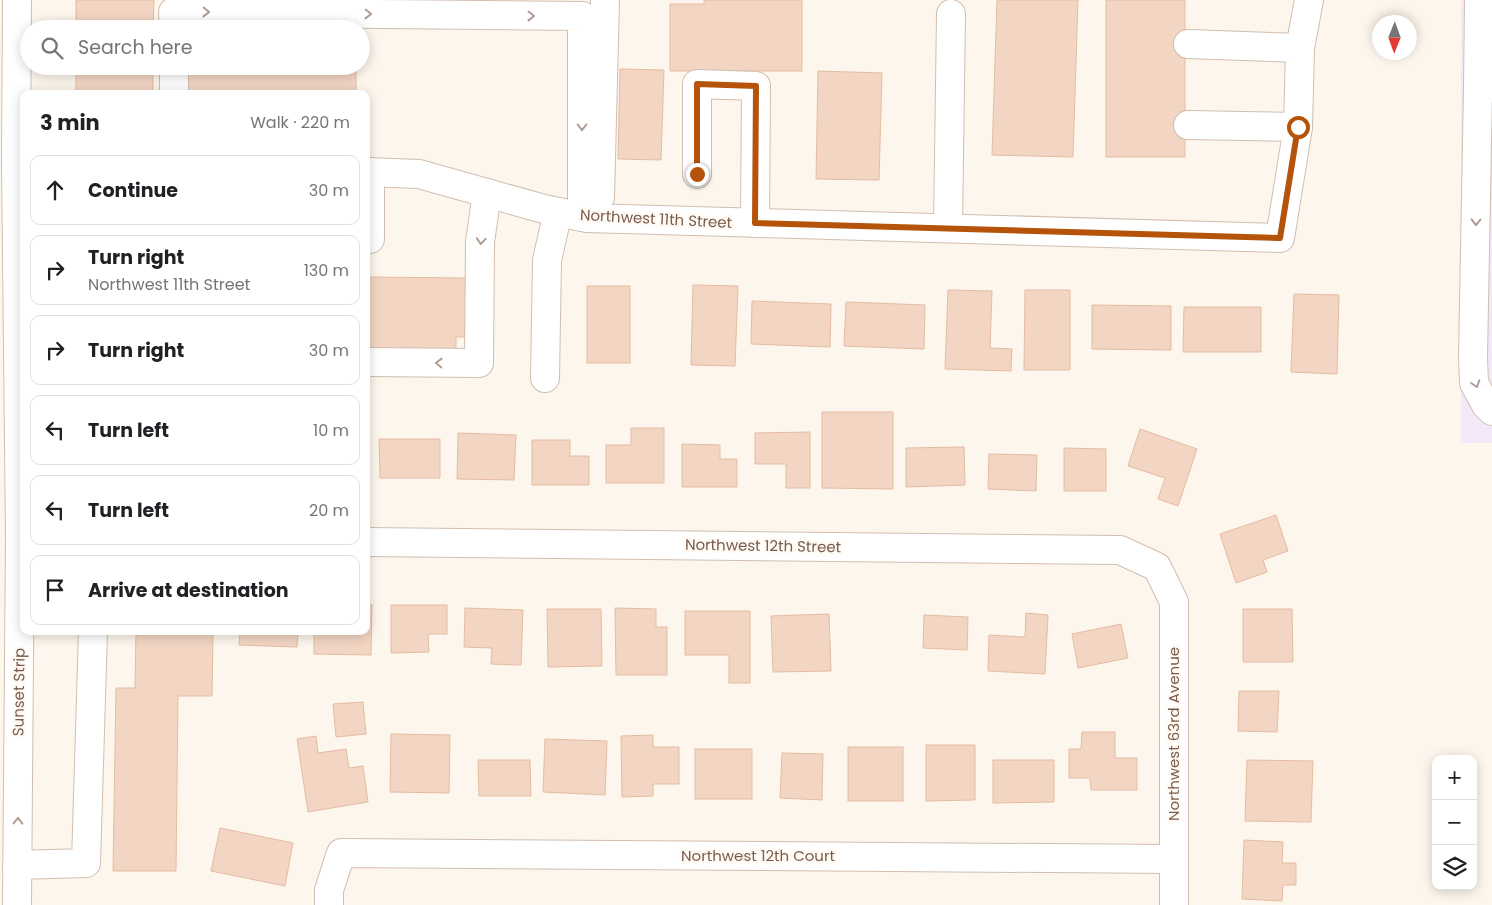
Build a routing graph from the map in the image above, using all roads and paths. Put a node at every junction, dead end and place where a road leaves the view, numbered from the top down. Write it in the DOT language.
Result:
graph roads {
  1 [pos="17,0"];
  2 [pos="605,0"];
  3 [pos="1309,0"];
  4 [pos="1479,0"];
  5 [pos="951,14"];
  6 [pos="174,20"];
  7 [pos="1188,44"];
  8 [pos="1300,48"];
  9 [pos="174,75"];
  10 [pos="1485,88"];
  11 [pos="174,90"];
  12 [pos="1188,125"];
  13 [pos="1298,127"];
  14 [pos="13,162"];
  15 [pos="370,172"];
  16 [pos="1484,173"];
  17 [pos="697,174"];
  18 [pos="487,193"];
  19 [pos="580,216"];
  20 [pos="755,223"];
  21 [pos="948,228"];
  22 [pos="20,273"];
  23 [pos="370,362"];
  24 [pos="545,378"];
  25 [pos="1492,411"];
  26 [pos="20,478"];
  27 [pos="15,537"];
  28 [pos="370,542"];
  29 [pos="1157,567"];
  30 [pos="93,635"];
  31 [pos="1174,859"];
  32 [pos="13,885"];
  33 [pos="329,905"];
  34 [pos="1174,905"];
  1 -- 14 [label="street, Sunset Strip"];
  2 -- 19 [label="street"];
  3 -- 8 [label="street"];
  4 -- 10 [label="street"];
  5 -- 21 [label="street"];
  6 -- 19 [label="street, one-way"];
  7 -- 8 [label="street"];
  8 -- 13 [label="street"];
  9 -- 11 [label="street"];
  10 -- 16 [label="street"];
  12 -- 13 [label="street"];
  13 -- 21 [label="street, Northwest 11th Street"];
  14 -- 22 [label="street, Sunset Strip"];
  15 -- 18 [label="street, Northwest 11th Street"];
  16 -- 25 [label="street, one-way"];
  17 -- 20 [label="street"];
  18 -- 19 [label="street, Northwest 11th Street"];
  18 -- 23 [label="street, one-way"];
  19 -- 20 [label="street, Northwest 11th Street"];
  19 -- 24 [label="street"];
  20 -- 21 [label="street, Northwest 11th Street"];
  26 -- 27 [label="street, Sunset Strip"];
  32 -- 27 [label="street, Sunset Strip, one-way"];
  28 -- 29 [label="street, Northwest 12th Street"];
  29 -- 31 [label="street, Northwest 63rd Avenue"];
  30 -- 32 [label="street"];
  31 -- 33 [label="street, Northwest 12th Court"];
  31 -- 34 [label="street, Northwest 63rd Avenue"];
}
